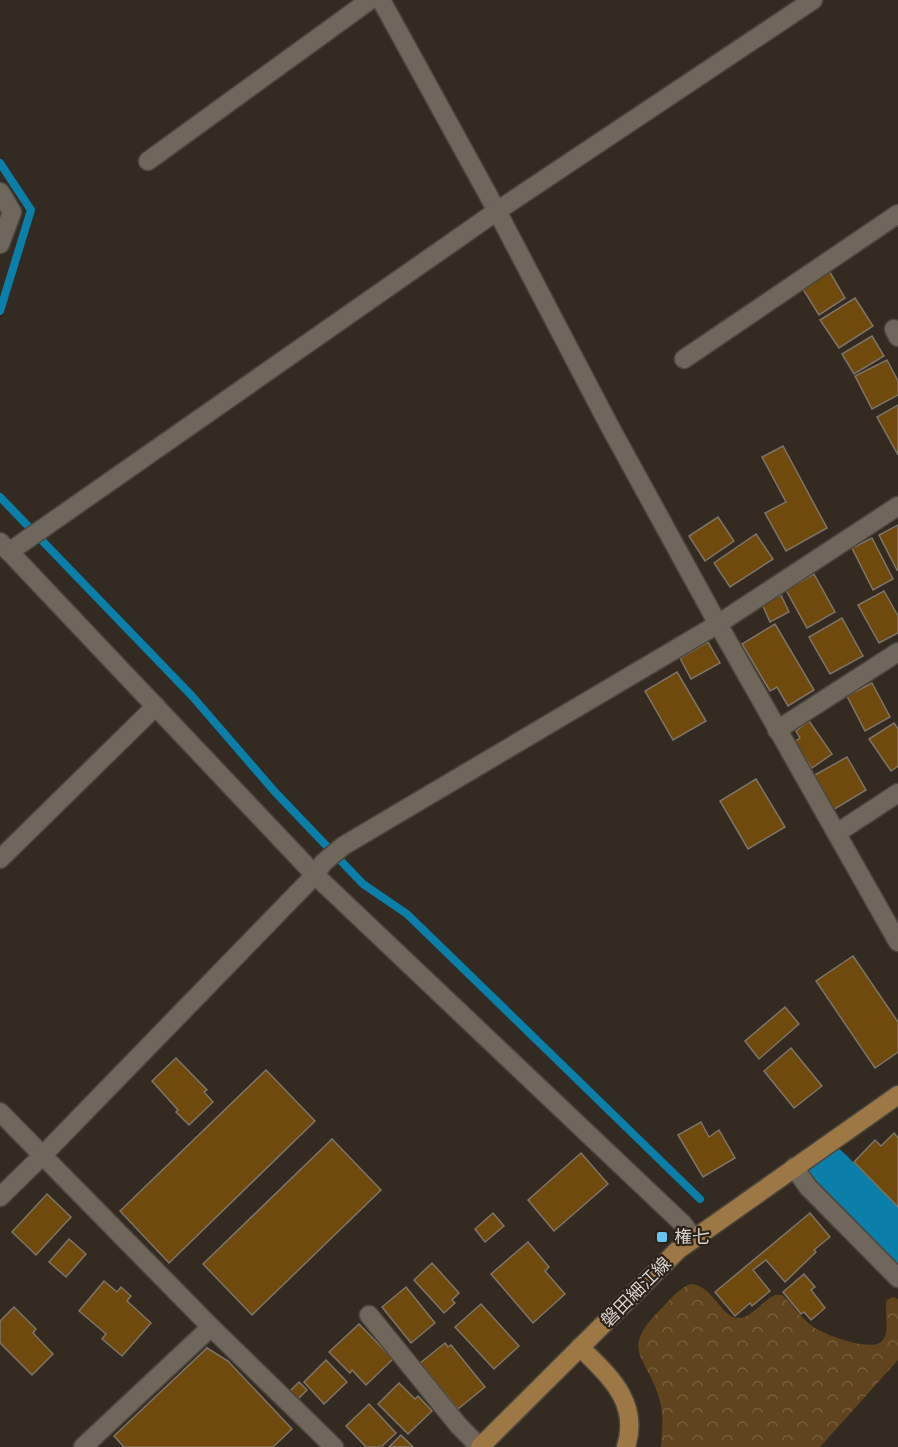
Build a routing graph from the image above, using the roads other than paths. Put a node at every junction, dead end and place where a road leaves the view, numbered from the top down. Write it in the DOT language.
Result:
graph roads {
  1 [pos="370,0"];
  2 [pos="381,0"];
  3 [pos="813,0"];
  4 [pos="148,161"];
  5 [pos="0,192"];
  6 [pos="497,211"];
  7 [pos="898,214"];
  8 [pos="0,244"];
  9 [pos="684,359"];
  10 [pos="898,506"];
  11 [pos="10,546"];
  12 [pos="718,624"];
  13 [pos="898,652"];
  14 [pos="156,706"];
  15 [pos="777,730"];
  16 [pos="898,793"];
  17 [pos="837,833"];
  18 [pos="0,859"];
  19 [pos="319,869"];
  20 [pos="898,942"];
  21 [pos="898,1095"];
  22 [pos="0,1112"];
  23 [pos="42,1156"];
  24 [pos="794,1167"];
  25 [pos="0,1197"];
  26 [pos="693,1238"];
  27 [pos="898,1278"];
  28 [pos="369,1315"];
  29 [pos="211,1328"];
  30 [pos="580,1347"];
  31 [pos="83,1447"];
  32 [pos="334,1447"];
  33 [pos="480,1447"];
  34 [pos="626,1447"];
  1 -- 4 [label="street"];
  2 -- 6 [label="street"];
  3 -- 6 [label="street"];
  5 -- 8 [label="street"];
  6 -- 11 [label="street"];
  6 -- 12 [label="street"];
  7 -- 9 [label="street"];
  10 -- 12 [label="street"];
  11 -- 14 [label="street"];
  12 -- 15 [label="street"];
  12 -- 19 [label="street"];
  13 -- 15 [label="street"];
  14 -- 18 [label="street"];
  14 -- 19 [label="street"];
  15 -- 17 [label="street"];
  16 -- 17 [label="street"];
  17 -- 20 [label="street"];
  19 -- 23 [label="street"];
  19 -- 26 [label="street"];
  21 -- 24 [label="main road, 磐田細江線"];
  22 -- 23 [label="street"];
  23 -- 25 [label="street"];
  23 -- 29 [label="street"];
  24 -- 26 [label="main road, 磐田細江線"];
  24 -- 27 [label="street"];
  26 -- 30 [label="main road, 磐田細江線"];
  28 -- 33 [label="street"];
  29 -- 31 [label="street"];
  29 -- 32 [label="street"];
  30 -- 33 [label="main road, 磐田細江線"];
  30 -- 34 [label="main road"];
}
